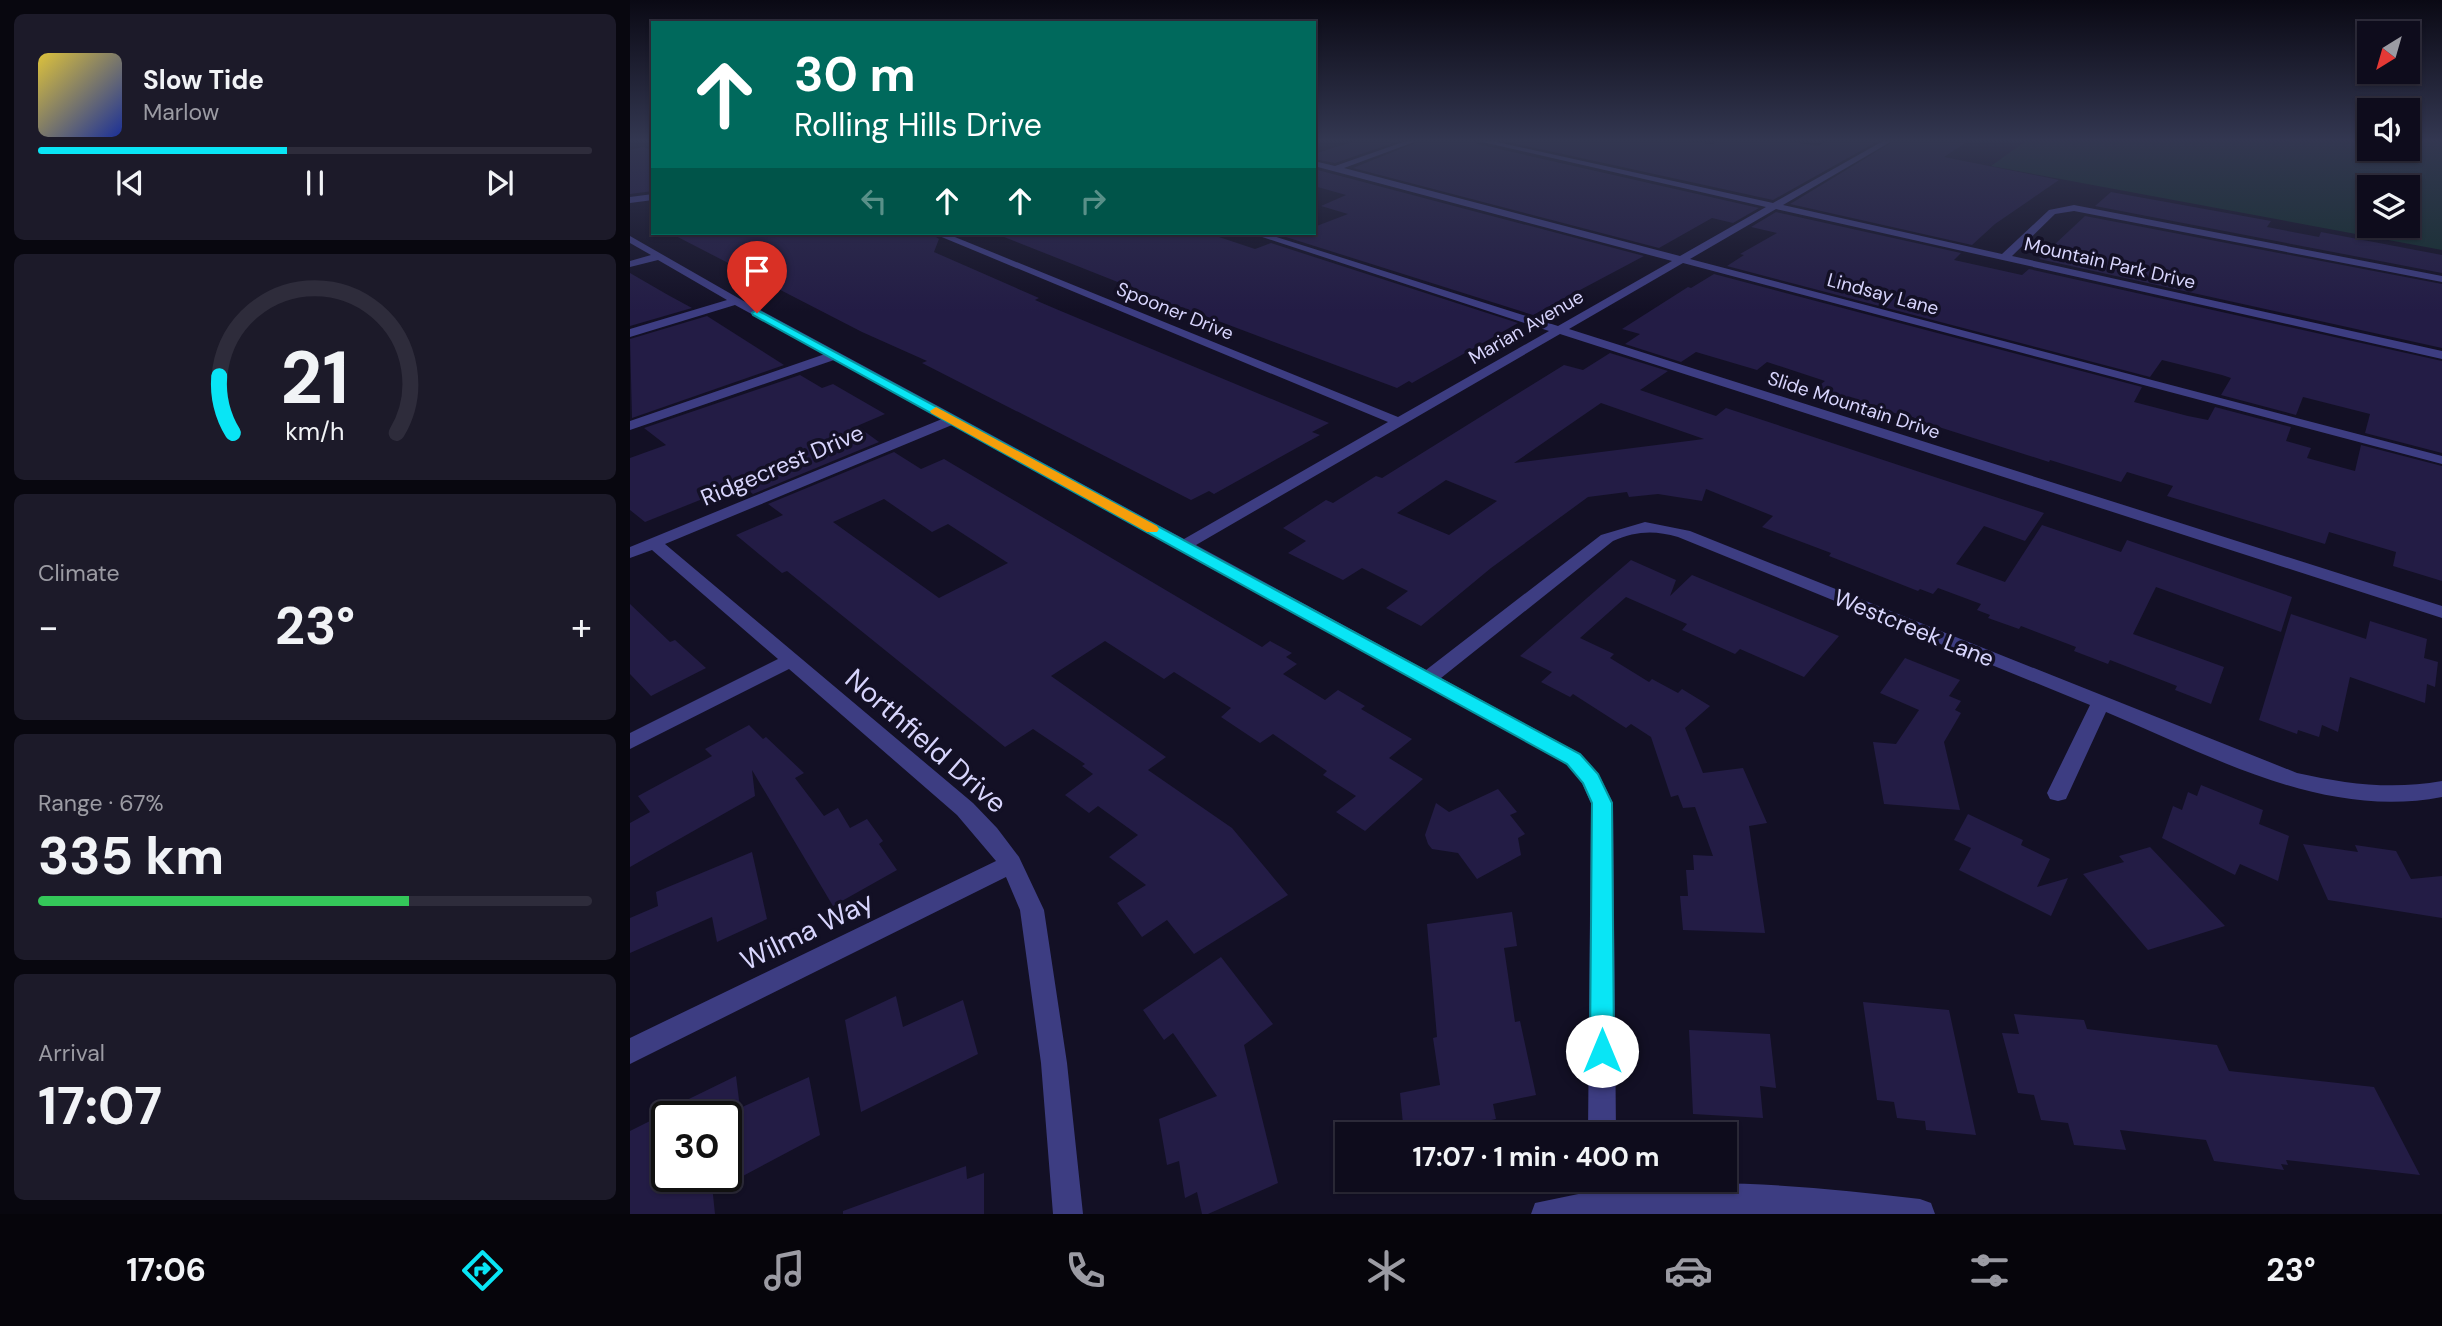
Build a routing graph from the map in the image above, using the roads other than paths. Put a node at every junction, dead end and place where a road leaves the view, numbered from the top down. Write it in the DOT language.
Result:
graph roads {
  1 [pos="648,198"];
  2 [pos="1443,198"];
  3 [pos="1738,198"];
  4 [pos="1790,198"];
  5 [pos="630,200"];
  6 [pos="1776,206"];
  7 [pos="942,235"];
  8 [pos="1261,235"];
  9 [pos="630,239"];
  10 [pos="657,257"];
  11 [pos="2005,257"];
  12 [pos="1679,260"];
  13 [pos="630,264"];
  14 [pos="2442,279"];
  15 [pos="736,301"];
  16 [pos="1559,331"];
  17 [pos="630,334"];
  18 [pos="835,355"];
  19 [pos="2442,355"];
  20 [pos="952,420"];
  21 [pos="1399,422"];
  22 [pos="630,426"];
  23 [pos="2442,460"];
  24 [pos="654,543"];
  25 [pos="1183,546"];
  26 [pos="630,553"];
  27 [pos="2442,612"];
  28 [pos="789,661"];
  29 [pos="1426,680"];
  30 [pos="2100,704"];
  31 [pos="630,743"];
  32 [pos="2442,789"];
  33 [pos="2058,793"];
  34 [pos="1011,864"];
  35 [pos="630,1051"];
  36 [pos="1602,1122"];
  37 [pos="1602,1199"];
  38 [pos="1068,1214"];
  39 [pos="1546,1214"];
  40 [pos="1920,1214"];
  1 -- 5 [label="street"];
  2 -- 12 [label="street, Lindsay Lane"];
  3 -- 6 [label="street, Mountain Park Drive"];
  4 -- 6 [label="street, Marian Avenue"];
  6 -- 11 [label="street, Mountain Park Drive"];
  6 -- 12 [label="street, Marian Avenue"];
  7 -- 21 [label="street, Spooner Drive"];
  8 -- 16 [label="street, Slide Mountain Drive"];
  9 -- 10 [label="street"];
  10 -- 13 [label="street"];
  10 -- 15 [label="street"];
  11 -- 14 [label="street"];
  11 -- 19 [label="street, Mountain Park Drive"];
  12 -- 16 [label="street, Marian Avenue"];
  12 -- 23 [label="street, Lindsay Lane"];
  15 -- 17 [label="street"];
  15 -- 18 [label="street"];
  16 -- 21 [label="street, Marian Avenue"];
  16 -- 27 [label="street, Slide Mountain Drive"];
  18 -- 20 [label="street"];
  18 -- 22 [label="street"];
  20 -- 24 [label="street, Ridgecrest Drive"];
  20 -- 25 [label="street"];
  21 -- 25 [label="street, Marian Avenue"];
  24 -- 26 [label="street, Ridgecrest Drive"];
  24 -- 28 [label="street, Northfield Drive"];
  25 -- 29 [label="street"];
  28 -- 31 [label="street"];
  28 -- 34 [label="street, Northfield Drive"];
  29 -- 30 [label="street, Westcreek Lane"];
  29 -- 36 [label="street"];
  30 -- 32 [label="street, Westcreek Lane"];
  30 -- 33 [label="street"];
  34 -- 35 [label="street, Wilma Way"];
  34 -- 38 [label="street, Northfield Drive"];
  37 -- 39 [label="street"];
  37 -- 40 [label="street"];
}
